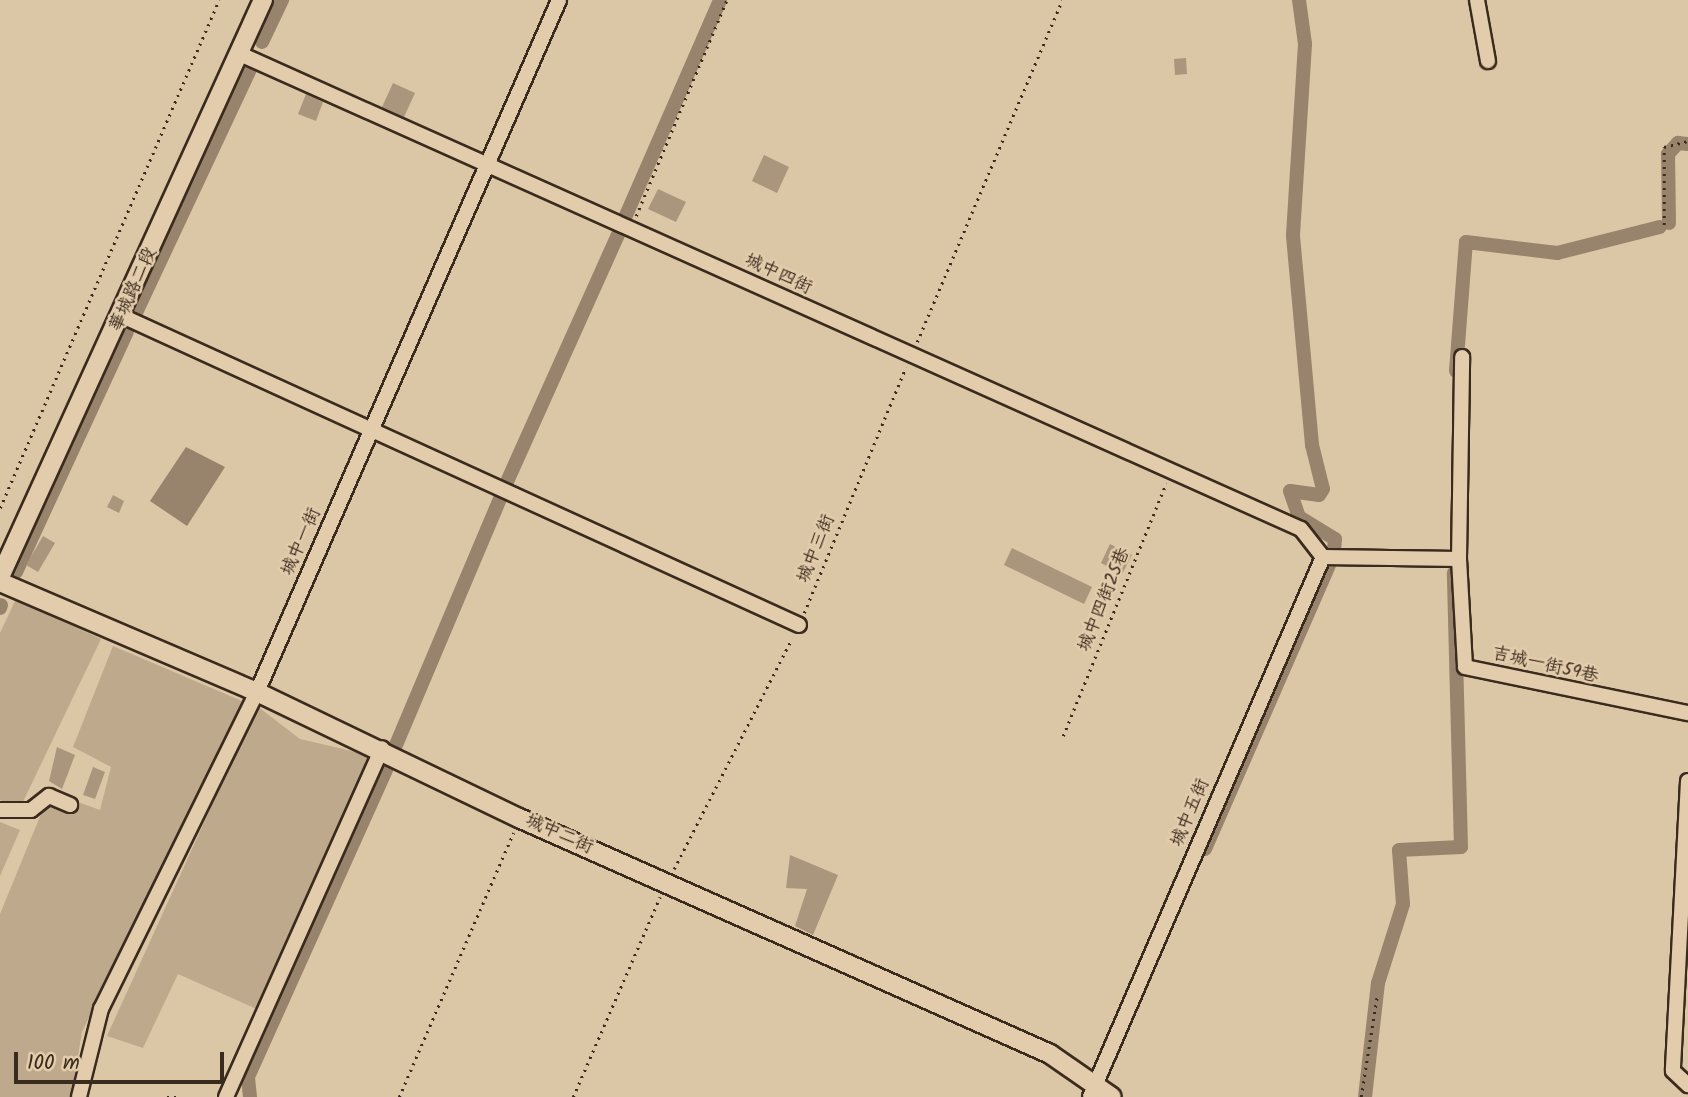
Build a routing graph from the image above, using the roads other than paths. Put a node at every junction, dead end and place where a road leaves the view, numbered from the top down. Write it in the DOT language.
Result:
graph roads {
  1 [pos="263,0"];
  2 [pos="559,0"];
  3 [pos="1477,0"];
  4 [pos="240,54"];
  5 [pos="1488,61"];
  6 [pos="487,169"];
  7 [pos="122,316"];
  8 [pos="1462,357"];
  9 [pos="372,433"];
  10 [pos="1323,557"];
  11 [pos="1460,559"];
  12 [pos="0,580"];
  13 [pos="799,625"];
  14 [pos="257,692"];
  15 [pos="1688,713"];
  16 [pos="382,748"];
  17 [pos="1688,781"];
  18 [pos="71,805"];
  19 [pos="0,810"];
  20 [pos="234,1079"];
  21 [pos="1688,1085"];
  22 [pos="1092,1091"];
  23 [pos="79,1097"];
  24 [pos="226,1097"];
  25 [pos="242,1097"];
  26 [pos="1112,1097"];
  1 -- 4 [label="street, 華城路二段"];
  2 -- 6 [label="street, 城中一街"];
  3 -- 5 [label="street"];
  4 -- 6 [label="street, 城中四街"];
  4 -- 7 [label="street, 華城路二段"];
  6 -- 9 [label="street, 城中一街"];
  6 -- 10 [label="street, 城中四街"];
  7 -- 9 [label="street"];
  7 -- 12 [label="street, 華城路二段"];
  8 -- 11 [label="street"];
  9 -- 13 [label="street"];
  9 -- 14 [label="street, 城中一街"];
  10 -- 11 [label="street"];
  10 -- 22 [label="street, 城中五街"];
  11 -- 15 [label="street, 吉城一街59巷"];
  12 -- 14 [label="street, 城中二街"];
  14 -- 16 [label="street, 城中二街"];
  14 -- 23 [label="street, 城中一街"];
  16 -- 20 [label="street"];
  16 -- 22 [label="street, 城中二街"];
  17 -- 21 [label="street"];
  18 -- 19 [label="street"];
  20 -- 24 [label="street"];
  20 -- 25 [label="street"];
  22 -- 26 [label="street, 城中二街"];
}
